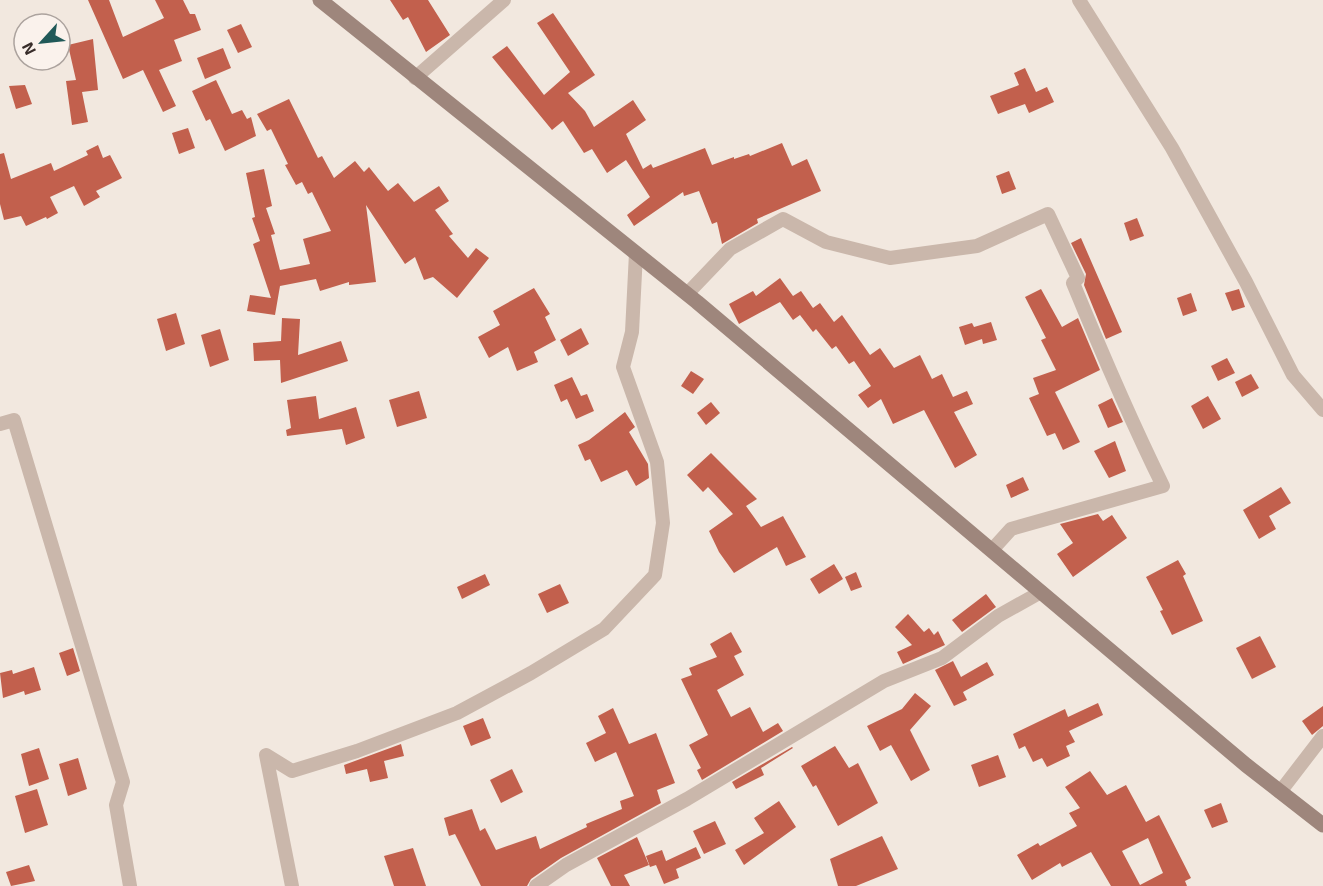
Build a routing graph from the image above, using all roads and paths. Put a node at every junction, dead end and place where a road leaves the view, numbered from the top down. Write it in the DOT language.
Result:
graph roads {
  1 [pos="320,0"];
  2 [pos="504,0"];
  3 [pos="1079,0"];
  4 [pos="415,78"];
  5 [pos="636,253"];
  6 [pos="687,294"];
  7 [pos="1323,410"];
  8 [pos="0,424"];
  9 [pos="992,550"];
  10 [pos="1041,592"];
  11 [pos="1323,736"];
  12 [pos="1280,792"];
  13 [pos="1323,825"];
  14 [pos="130,886"];
  15 [pos="292,886"];
  16 [pos="536,886"];
  1 -- 4 [label="street"];
  2 -- 4 [label="street"];
  3 -- 7 [label="street"];
  4 -- 5 [label="street"];
  5 -- 6 [label="street"];
  5 -- 15 [label="street"];
  6 -- 9 [label="street"];
  6 -- 9 [label="street"];
  8 -- 14 [label="street"];
  9 -- 10 [label="street"];
  10 -- 12 [label="street"];
  10 -- 16 [label="street"];
  11 -- 12 [label="street"];
  12 -- 13 [label="street"];
}
